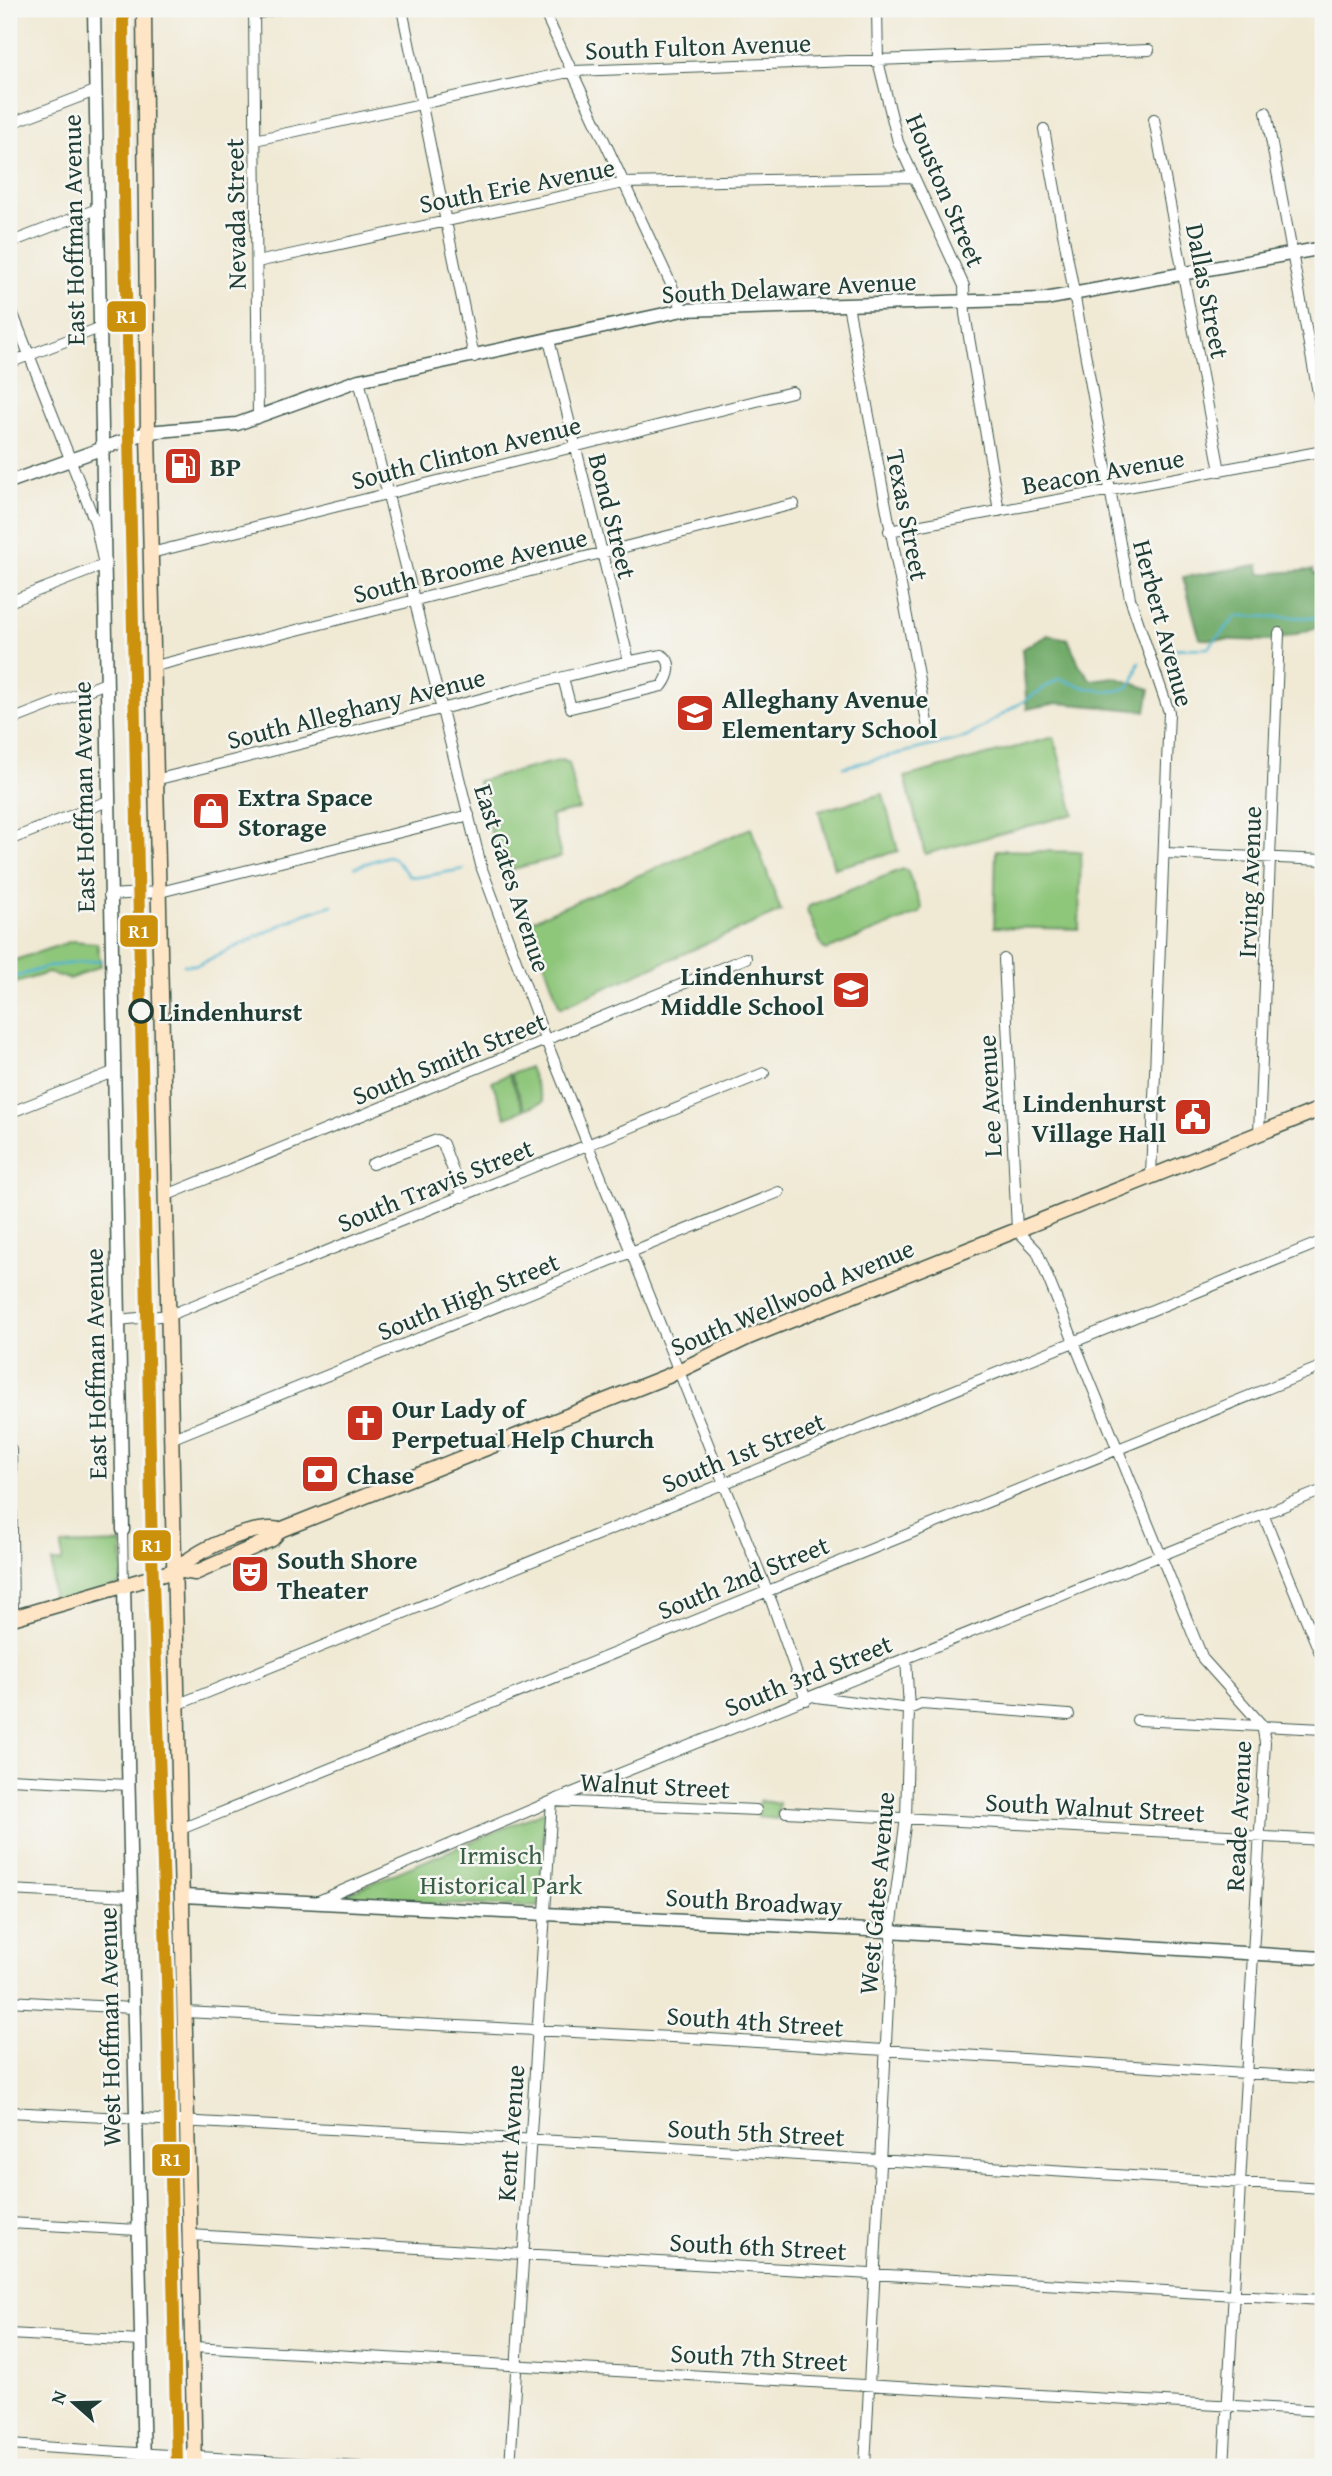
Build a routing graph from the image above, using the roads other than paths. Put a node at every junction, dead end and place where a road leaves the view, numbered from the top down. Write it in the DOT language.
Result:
graph roads {
  1 [pos="94,9"];
  2 [pos="144,9"];
  3 [pos="279,9"];
  4 [pos="402,9"];
  5 [pos="543,9"];
  6 [pos="877,9"];
  7 [pos="254,11"];
  8 [pos="1149,50"];
  9 [pos="878,61"];
  10 [pos="573,71"];
  11 [pos="95,91"];
  12 [pos="421,103"];
  13 [pos="1266,112"];
  14 [pos="1154,119"];
  15 [pos="9,124"];
  16 [pos="1044,129"];
  17 [pos="256,140"];
  18 [pos="914,177"];
  19 [pos="624,183"];
  20 [pos="97,209"];
  21 [pos="446,220"];
  22 [pos="9,243"];
  23 [pos="1323,248"];
  24 [pos="1293,253"];
  25 [pos="257,262"];
  26 [pos="1183,274"];
  27 [pos="1075,293"];
  28 [pos="964,303"];
  29 [pos="9,304"];
  30 [pos="848,305"];
  31 [pos="683,310"];
  32 [pos="99,328"];
  33 [pos="549,340"];
  34 [pos="29,356"];
  35 [pos="474,357"];
  36 [pos="9,363"];
  37 [pos="359,380"];
  38 [pos="792,392"];
  39 [pos="258,418"];
  40 [pos="1323,420"];
  41 [pos="148,432"];
  42 [pos="574,446"];
  43 [pos="101,447"];
  44 [pos="1323,451"];
  45 [pos="70,458"];
  46 [pos="1220,471"];
  47 [pos="9,482"];
  48 [pos="1110,491"];
  49 [pos="387,494"];
  50 [pos="794,504"];
  51 [pos="999,511"];
  52 [pos="889,531"];
  53 [pos="152,553"];
  54 [pos="601,554"];
  55 [pos="104,565"];
  56 [pos="414,601"];
  57 [pos="9,602"];
  58 [pos="1279,633"];
  59 [pos="629,662"];
  60 [pos="155,666"];
  61 [pos="563,678"];
  62 [pos="106,683"];
  63 [pos="441,709"];
  64 [pos="9,721"];
  65 [pos="929,733"];
  66 [pos="159,779"];
  67 [pos="108,801"];
  68 [pos="469,815"];
  69 [pos="9,839"];
  70 [pos="1165,853"];
  71 [pos="1272,858"];
  72 [pos="1323,860"];
  73 [pos="160,892"];
  74 [pos="109,895"];
  75 [pos="746,958"];
  76 [pos="1004,959"];
  77 [pos="546,1042"];
  78 [pos="113,1072"];
  79 [pos="764,1073"];
  80 [pos="1323,1108"];
  81 [pos="9,1113"];
  82 [pos="1259,1133"];
  83 [pos="587,1146"];
  84 [pos="372,1164"];
  85 [pos="1151,1176"];
  86 [pos="779,1192"];
  87 [pos="167,1195"];
  88 [pos="463,1197"];
  89 [pos="1017,1230"];
  90 [pos="1323,1241"];
  91 [pos="630,1253"];
  92 [pos="170,1315"];
  93 [pos="118,1320"];
  94 [pos="1075,1340"];
  95 [pos="1323,1366"];
  96 [pos="677,1372"];
  97 [pos="173,1437"];
  98 [pos="1119,1448"];
  99 [pos="11,1449"];
  100 [pos="724,1483"];
  101 [pos="1323,1490"];
  102 [pos="1263,1514"];
  103 [pos="123,1530"];
  104 [pos="1161,1555"];
  105 [pos="177,1570"];
  106 [pos="124,1585"];
  107 [pos="767,1589"];
  108 [pos="11,1618"];
  109 [pos="1320,1653"];
  110 [pos="906,1658"];
  111 [pos="811,1698"];
  112 [pos="179,1704"];
  113 [pos="909,1709"];
  114 [pos="1069,1715"];
  115 [pos="1137,1720"];
  116 [pos="1262,1725"];
  117 [pos="1323,1729"];
  118 [pos="9,1779"];
  119 [pos="128,1785"];
  120 [pos="552,1801"];
  121 [pos="755,1810"];
  122 [pos="786,1812"];
  123 [pos="906,1818"];
  124 [pos="181,1829"];
  125 [pos="1258,1836"];
  126 [pos="1323,1840"];
  127 [pos="9,1890"];
  128 [pos="130,1896"];
  129 [pos="183,1896"];
  130 [pos="311,1904"];
  131 [pos="544,1913"];
  132 [pos="892,1931"];
  133 [pos="1252,1954"];
  134 [pos="1323,1958"];
  135 [pos="9,2001"];
  136 [pos="132,2008"];
  137 [pos="185,2012"];
  138 [pos="538,2032"];
  139 [pos="886,2050"];
  140 [pos="1246,2072"];
  141 [pos="1323,2078"];
  142 [pos="9,2112"];
  143 [pos="135,2118"];
  144 [pos="187,2121"];
  145 [pos="530,2142"];
  146 [pos="880,2160"];
  147 [pos="1240,2183"];
  148 [pos="1323,2188"];
  149 [pos="9,2223"];
  150 [pos="138,2230"];
  151 [pos="190,2235"];
  152 [pos="523,2253"];
  153 [pos="874,2274"];
  154 [pos="1234,2295"];
  155 [pos="1323,2301"];
  156 [pos="9,2334"];
  157 [pos="141,2341"];
  158 [pos="193,2347"];
  159 [pos="516,2364"];
  160 [pos="869,2384"];
  161 [pos="1227,2406"];
  162 [pos="1323,2411"];
  163 [pos="9,2445"];
  164 [pos="144,2452"];
  165 [pos="195,2463"];
  166 [pos="144,2467"];
  167 [pos="360,2467"];
  168 [pos="510,2467"];
  169 [pos="865,2467"];
  170 [pos="1224,2467"];
  1 -- 11 [label="street, East Hoffman Avenue"];
  2 -- 41 [label="main road"];
  3 -- 7 [label="street"];
  4 -- 12 [label="street"];
  5 -- 10 [label="street"];
  6 -- 9 [label="street, Houston Street"];
  7 -- 17 [label="street, Nevada Street"];
  8 -- 9 [label="street, South Fulton Avenue"];
  9 -- 10 [label="street, South Fulton Avenue"];
  9 -- 18 [label="street, Houston Street"];
  10 -- 12 [label="street, South Fulton Avenue"];
  10 -- 19 [label="street"];
  11 -- 15 [label="street"];
  11 -- 20 [label="street, East Hoffman Avenue"];
  12 -- 17 [label="street, South Fulton Avenue"];
  12 -- 21 [label="street"];
  13 -- 24 [label="street"];
  14 -- 26 [label="street, Dallas Street"];
  16 -- 27 [label="street, Herbert Avenue"];
  17 -- 25 [label="street, Nevada Street"];
  18 -- 19 [label="street, South Erie Avenue"];
  18 -- 28 [label="street, Houston Street"];
  19 -- 21 [label="street, South Erie Avenue"];
  19 -- 31 [label="street"];
  20 -- 22 [label="street"];
  20 -- 32 [label="street, East Hoffman Avenue"];
  21 -- 25 [label="street, South Erie Avenue"];
  21 -- 35 [label="street"];
  23 -- 24 [label="street, South Delaware Avenue"];
  24 -- 26 [label="street, South Delaware Avenue"];
  24 -- 40 [label="street"];
  25 -- 39 [label="street, Nevada Street"];
  26 -- 27 [label="street, South Delaware Avenue"];
  26 -- 46 [label="street, Dallas Street"];
  27 -- 28 [label="street, South Delaware Avenue"];
  27 -- 48 [label="street, Herbert Avenue"];
  28 -- 30 [label="street, South Delaware Avenue"];
  28 -- 51 [label="street, Houston Street"];
  29 -- 34 [label="street"];
  30 -- 31 [label="street, South Delaware Avenue"];
  30 -- 52 [label="street, Texas Street"];
  31 -- 33 [label="street, South Delaware Avenue"];
  32 -- 34 [label="street"];
  32 -- 43 [label="street, East Hoffman Avenue"];
  33 -- 35 [label="street, South Delaware Avenue"];
  33 -- 42 [label="street, Bond Street"];
  34 -- 36 [label="street"];
  34 -- 45 [label="street"];
  35 -- 37 [label="street, South Delaware Avenue"];
  37 -- 39 [label="street, South Delaware Avenue"];
  37 -- 49 [label="street, East Gates Avenue"];
  38 -- 42 [label="street, South Clinton Avenue"];
  39 -- 41 [label="street, South Delaware Avenue"];
  41 -- 43 [label="street, South Delaware Avenue"];
  41 -- 53 [label="main road"];
  42 -- 49 [label="street, South Clinton Avenue"];
  42 -- 54 [label="street, Bond Street"];
  43 -- 45 [label="street, South Delaware Avenue"];
  43 -- 55 [label="street, East Hoffman Avenue"];
  44 -- 46 [label="street, Beacon Avenue"];
  45 -- 47 [label="street, South Delaware Avenue"];
  45 -- 55 [label="street"];
  46 -- 48 [label="street, Beacon Avenue"];
  48 -- 51 [label="street, Beacon Avenue"];
  48 -- 70 [label="street, Herbert Avenue"];
  49 -- 53 [label="street, South Clinton Avenue"];
  49 -- 56 [label="street, East Gates Avenue"];
  50 -- 54 [label="street, South Broome Avenue"];
  51 -- 52 [label="street, Beacon Avenue"];
  52 -- 65 [label="street, Texas Street"];
  53 -- 60 [label="main road"];
  54 -- 56 [label="street, South Broome Avenue"];
  54 -- 59 [label="street, Bond Street"];
  55 -- 57 [label="street"];
  55 -- 62 [label="street, East Hoffman Avenue"];
  56 -- 60 [label="street, South Broome Avenue"];
  56 -- 63 [label="street, East Gates Avenue"];
  58 -- 71 [label="street, Irving Avenue"];
  59 -- 61 [label="street, South Alleghany Avenue"];
  59 -- 61 [label="street, South Alleghany Avenue"];
  60 -- 66 [label="main road"];
  61 -- 63 [label="street, South Alleghany Avenue"];
  62 -- 64 [label="street"];
  62 -- 67 [label="street, East Hoffman Avenue"];
  63 -- 66 [label="street, South Alleghany Avenue"];
  63 -- 68 [label="street, East Gates Avenue"];
  66 -- 73 [label="main road"];
  67 -- 69 [label="street"];
  67 -- 74 [label="street, East Hoffman Avenue"];
  68 -- 73 [label="street"];
  68 -- 77 [label="street, East Gates Avenue"];
  70 -- 71 [label="street"];
  70 -- 85 [label="street, Herbert Avenue"];
  71 -- 72 [label="street"];
  71 -- 82 [label="street, Irving Avenue"];
  73 -- 74 [label="street"];
  73 -- 87 [label="main road"];
  74 -- 78 [label="street, East Hoffman Avenue"];
  75 -- 77 [label="street, South Smith Street"];
  76 -- 89 [label="street, Lee Avenue"];
  77 -- 83 [label="street, East Gates Avenue"];
  77 -- 87 [label="street, South Smith Street"];
  78 -- 81 [label="street"];
  78 -- 93 [label="street, East Hoffman Avenue"];
  79 -- 83 [label="street, South Travis Street"];
  80 -- 82 [label="main road, South Wellwood Avenue"];
  82 -- 85 [label="main road, South Wellwood Avenue"];
  83 -- 88 [label="street, South Travis Street"];
  83 -- 91 [label="street, East Gates Avenue"];
  84 -- 88 [label="street"];
  85 -- 89 [label="main road, South Wellwood Avenue"];
  86 -- 91 [label="street, South High Street"];
  87 -- 92 [label="main road"];
  88 -- 92 [label="street, South Travis Street"];
  89 -- 94 [label="street, Reade Avenue"];
  89 -- 96 [label="main road, South Wellwood Avenue"];
  90 -- 94 [label="street, South 1st Street"];
  91 -- 96 [label="street, East Gates Avenue"];
  91 -- 97 [label="street, South High Street"];
  92 -- 93 [label="street, South Travis Street"];
  92 -- 97 [label="main road"];
  93 -- 103 [label="street, East Hoffman Avenue"];
  94 -- 98 [label="street, Reade Avenue"];
  94 -- 100 [label="street, South 1st Street"];
  95 -- 98 [label="street, South 2nd Street"];
  96 -- 100 [label="street"];
  96 -- 105 [label="main road, South Wellwood Avenue"];
  97 -- 105 [label="main road"];
  98 -- 104 [label="street, Reade Avenue"];
  98 -- 107 [label="street, South 2nd Street"];
  99 -- 108 [label="street"];
  100 -- 107 [label="street"];
  100 -- 112 [label="street, South 1st Street"];
  101 -- 102 [label="street, South 3rd Street"];
  102 -- 104 [label="street, South 3rd Street"];
  102 -- 109 [label="street"];
  103 -- 106 [label="street, East Hoffman Avenue"];
  104 -- 110 [label="street, South 3rd Street"];
  104 -- 116 [label="street, Reade Avenue"];
  105 -- 106 [label="main road, South Wellwood Avenue"];
  105 -- 112 [label="main road"];
  106 -- 108 [label="main road, South Wellwood Avenue"];
  106 -- 119 [label="street, West Hoffman Avenue"];
  107 -- 111 [label="street"];
  107 -- 124 [label="street, South 2nd Street"];
  110 -- 111 [label="street, South 3rd Street"];
  110 -- 113 [label="street, West Gates Avenue"];
  111 -- 113 [label="street"];
  111 -- 120 [label="street, South 3rd Street"];
  112 -- 124 [label="main road"];
  113 -- 114 [label="street"];
  113 -- 123 [label="street, West Gates Avenue"];
  115 -- 116 [label="street"];
  116 -- 117 [label="street"];
  116 -- 125 [label="street, Reade Avenue"];
  118 -- 119 [label="street"];
  119 -- 128 [label="street, West Hoffman Avenue"];
  120 -- 121 [label="street, Walnut Street"];
  120 -- 130 [label="street, South 3rd Street"];
  120 -- 131 [label="street, Kent Avenue"];
  122 -- 123 [label="street"];
  123 -- 125 [label="street, South Walnut Street"];
  123 -- 132 [label="street, West Gates Avenue"];
  124 -- 129 [label="main road"];
  125 -- 126 [label="street, South Walnut Street"];
  125 -- 133 [label="street, Reade Avenue"];
  127 -- 128 [label="street"];
  128 -- 136 [label="street, West Hoffman Avenue"];
  129 -- 130 [label="street, South Broadway"];
  129 -- 137 [label="main road"];
  130 -- 131 [label="street, South Broadway"];
  131 -- 132 [label="street, South Broadway"];
  131 -- 138 [label="street, Kent Avenue"];
  132 -- 133 [label="street, South Broadway"];
  132 -- 139 [label="street, West Gates Avenue"];
  133 -- 134 [label="street, South Broadway"];
  133 -- 140 [label="street, Reade Avenue"];
  135 -- 136 [label="street"];
  136 -- 143 [label="street, West Hoffman Avenue"];
  137 -- 138 [label="street, South 4th Street"];
  137 -- 144 [label="main road"];
  138 -- 139 [label="street, South 4th Street"];
  138 -- 145 [label="street, Kent Avenue"];
  139 -- 140 [label="street, South 4th Street"];
  139 -- 146 [label="street, West Gates Avenue"];
  140 -- 141 [label="street, South 4th Street"];
  140 -- 147 [label="street, Reade Avenue"];
  142 -- 143 [label="street, South 5th Street"];
  143 -- 144 [label="street, South 5th Street"];
  143 -- 150 [label="street, West Hoffman Avenue"];
  144 -- 145 [label="street, South 5th Street"];
  144 -- 151 [label="main road"];
  145 -- 146 [label="street, South 5th Street"];
  145 -- 152 [label="street, Kent Avenue"];
  146 -- 147 [label="street, South 5th Street"];
  146 -- 153 [label="street, West Gates Avenue"];
  147 -- 148 [label="street, South 5th Street"];
  147 -- 154 [label="street, Reade Avenue"];
  149 -- 150 [label="street"];
  150 -- 157 [label="street, West Hoffman Avenue"];
  151 -- 152 [label="street, South 6th Street"];
  151 -- 158 [label="main road"];
  152 -- 153 [label="street, South 6th Street"];
  152 -- 159 [label="street, Kent Avenue"];
  153 -- 154 [label="street, South 6th Street"];
  153 -- 160 [label="street, West Gates Avenue"];
  154 -- 155 [label="street, South 6th Street"];
  154 -- 161 [label="street, Reade Avenue"];
  156 -- 157 [label="street"];
  157 -- 164 [label="street, West Hoffman Avenue"];
  158 -- 159 [label="street, South 7th Street"];
  158 -- 165 [label="main road"];
  159 -- 160 [label="street, South 7th Street"];
  159 -- 168 [label="street, Kent Avenue"];
  160 -- 161 [label="street, South 7th Street"];
  160 -- 169 [label="street, West Gates Avenue"];
  161 -- 162 [label="street, South 7th Street"];
  161 -- 170 [label="street, Reade Avenue"];
  163 -- 164 [label="street"];
  164 -- 165 [label="street"];
  164 -- 166 [label="street, West Hoffman Avenue"];
  165 -- 167 [label="street"];
}
